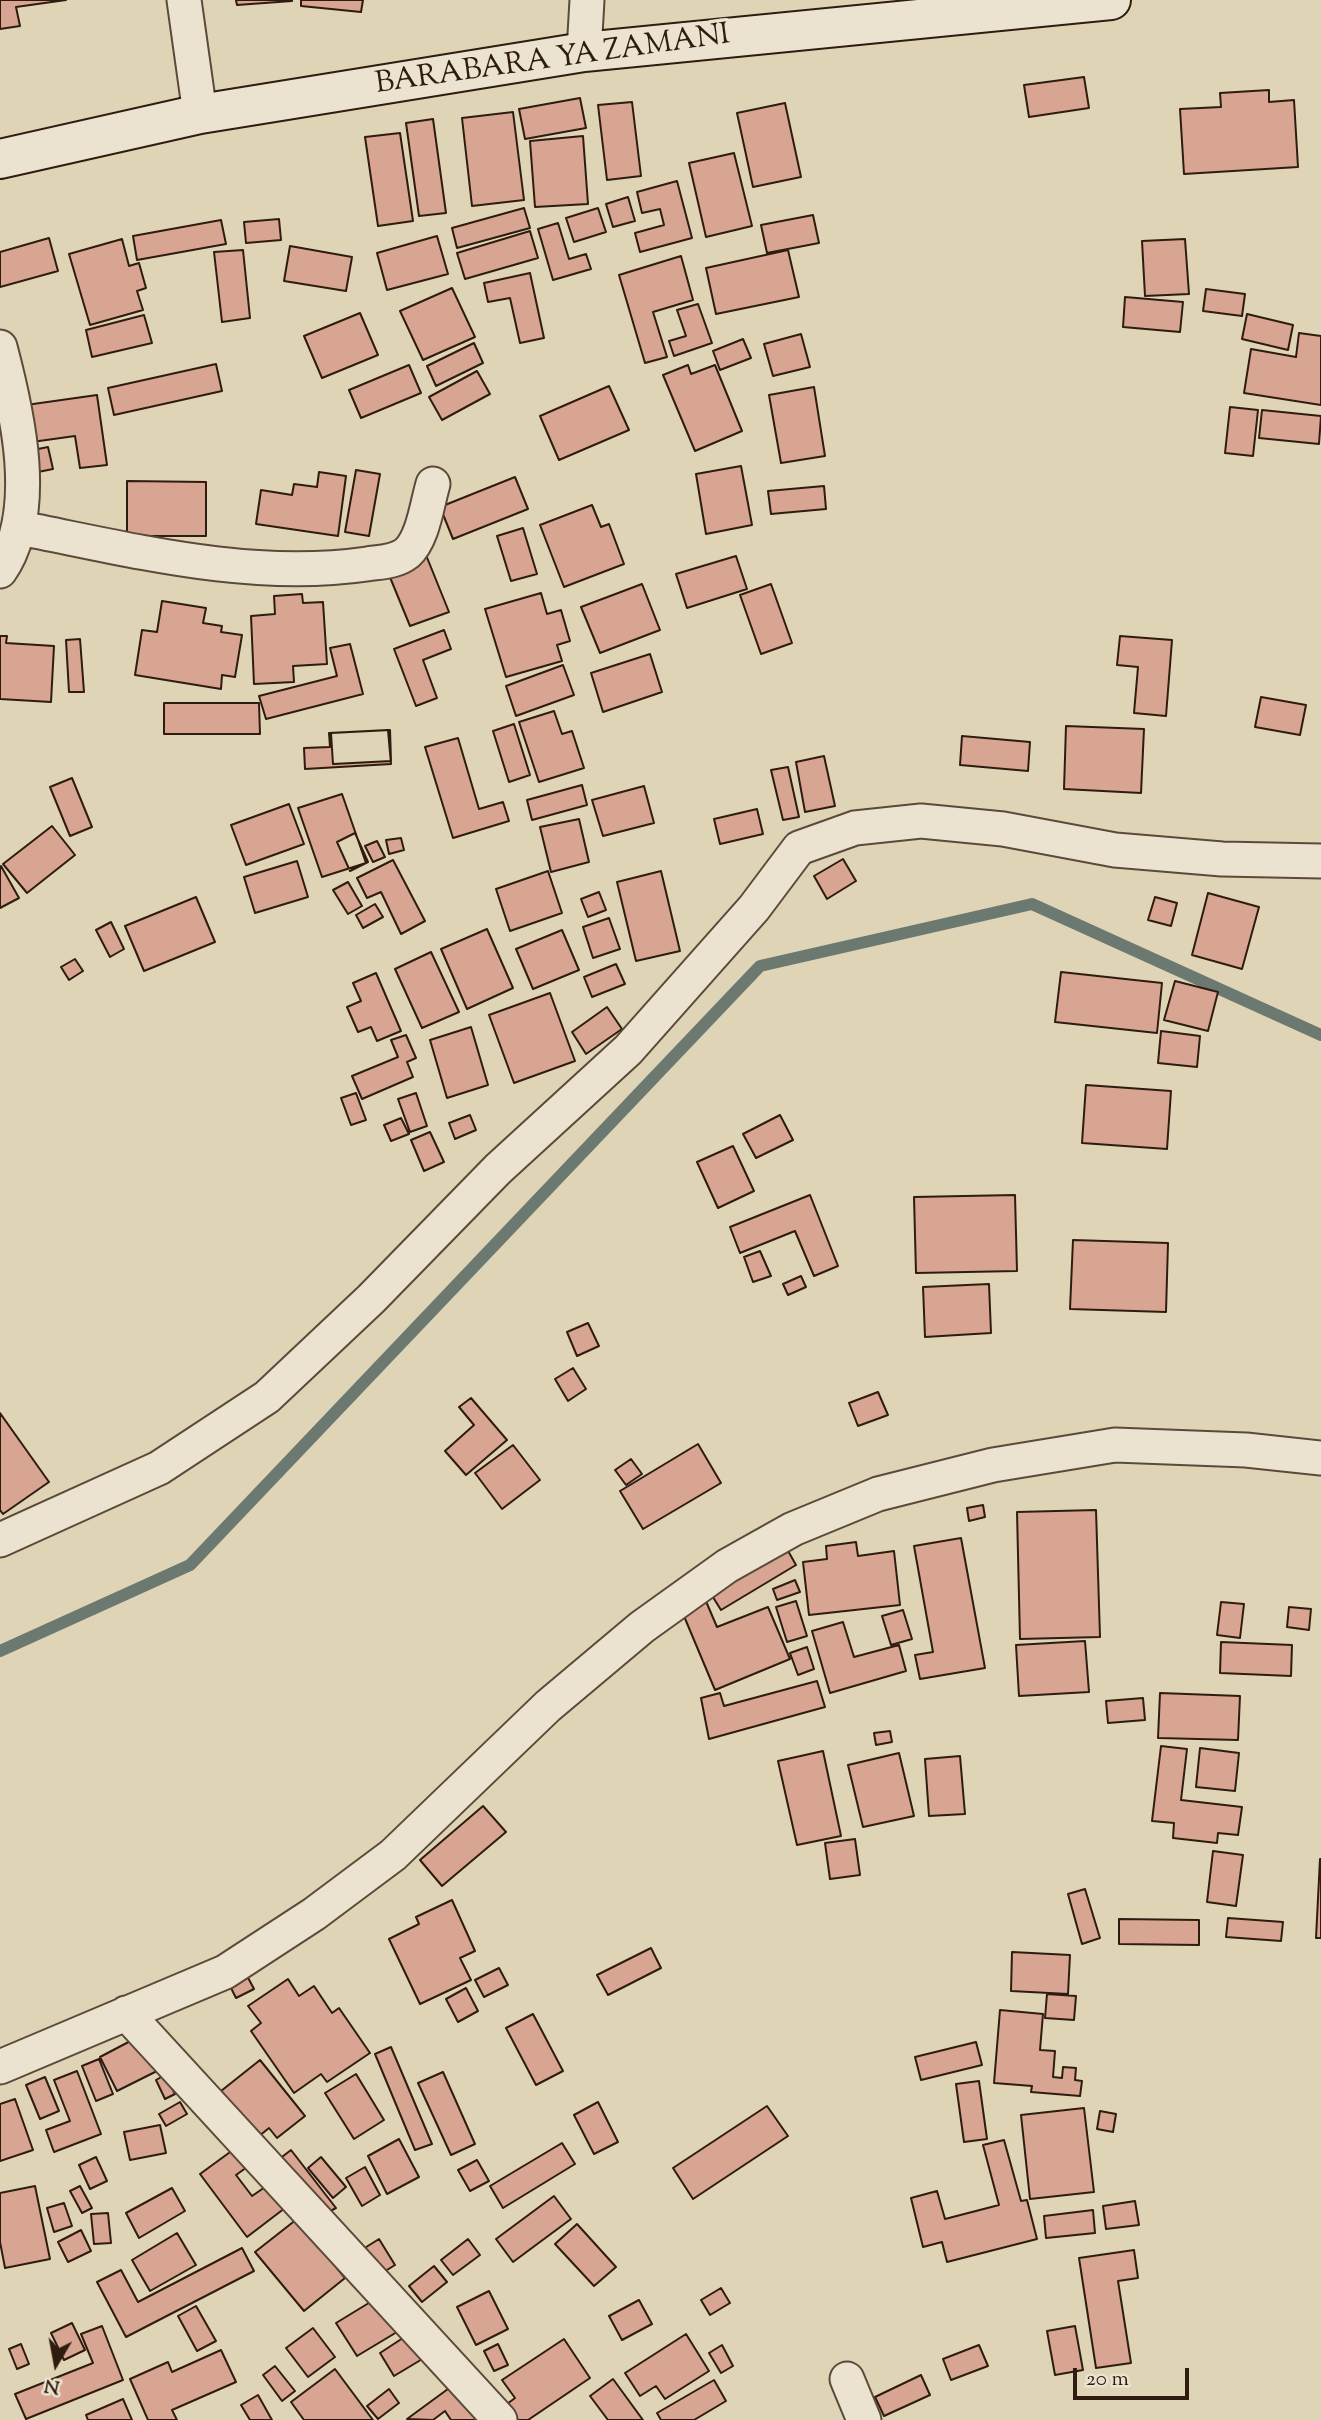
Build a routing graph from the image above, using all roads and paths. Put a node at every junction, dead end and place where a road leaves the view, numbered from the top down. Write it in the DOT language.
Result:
graph roads {
  1 [pos="184,0"];
  2 [pos="587,0"];
  3 [pos="1111,0"];
  4 [pos="584,52"];
  5 [pos="200,114"];
  6 [pos="0,159"];
  7 [pos="0,347"];
  8 [pos="433,484"];
  9 [pos="20,528"];
  10 [pos="0,571"];
  11 [pos="1321,861"];
  12 [pos="1321,1458"];
  13 [pos="0,1540"];
  14 [pos="126,2012"];
  15 [pos="0,2067"];
  16 [pos="847,2379"];
  17 [pos="500,2420"];
  18 [pos="864,2420"];
  1 -- 5 [label="street"];
  2 -- 4 [label="street"];
  3 -- 4 [label="street, BARABARA YA ZAMANI"];
  4 -- 5 [label="street, BARABARA YA ZAMANI"];
  5 -- 6 [label="street, BARABARA YA ZAMANI"];
  7 -- 9 [label="street"];
  8 -- 9 [label="street"];
  9 -- 10 [label="street"];
  11 -- 13 [label="street"];
  12 -- 14 [label="street"];
  14 -- 15 [label="street"];
  14 -- 17 [label="street"];
  16 -- 18 [label="street"];
}
